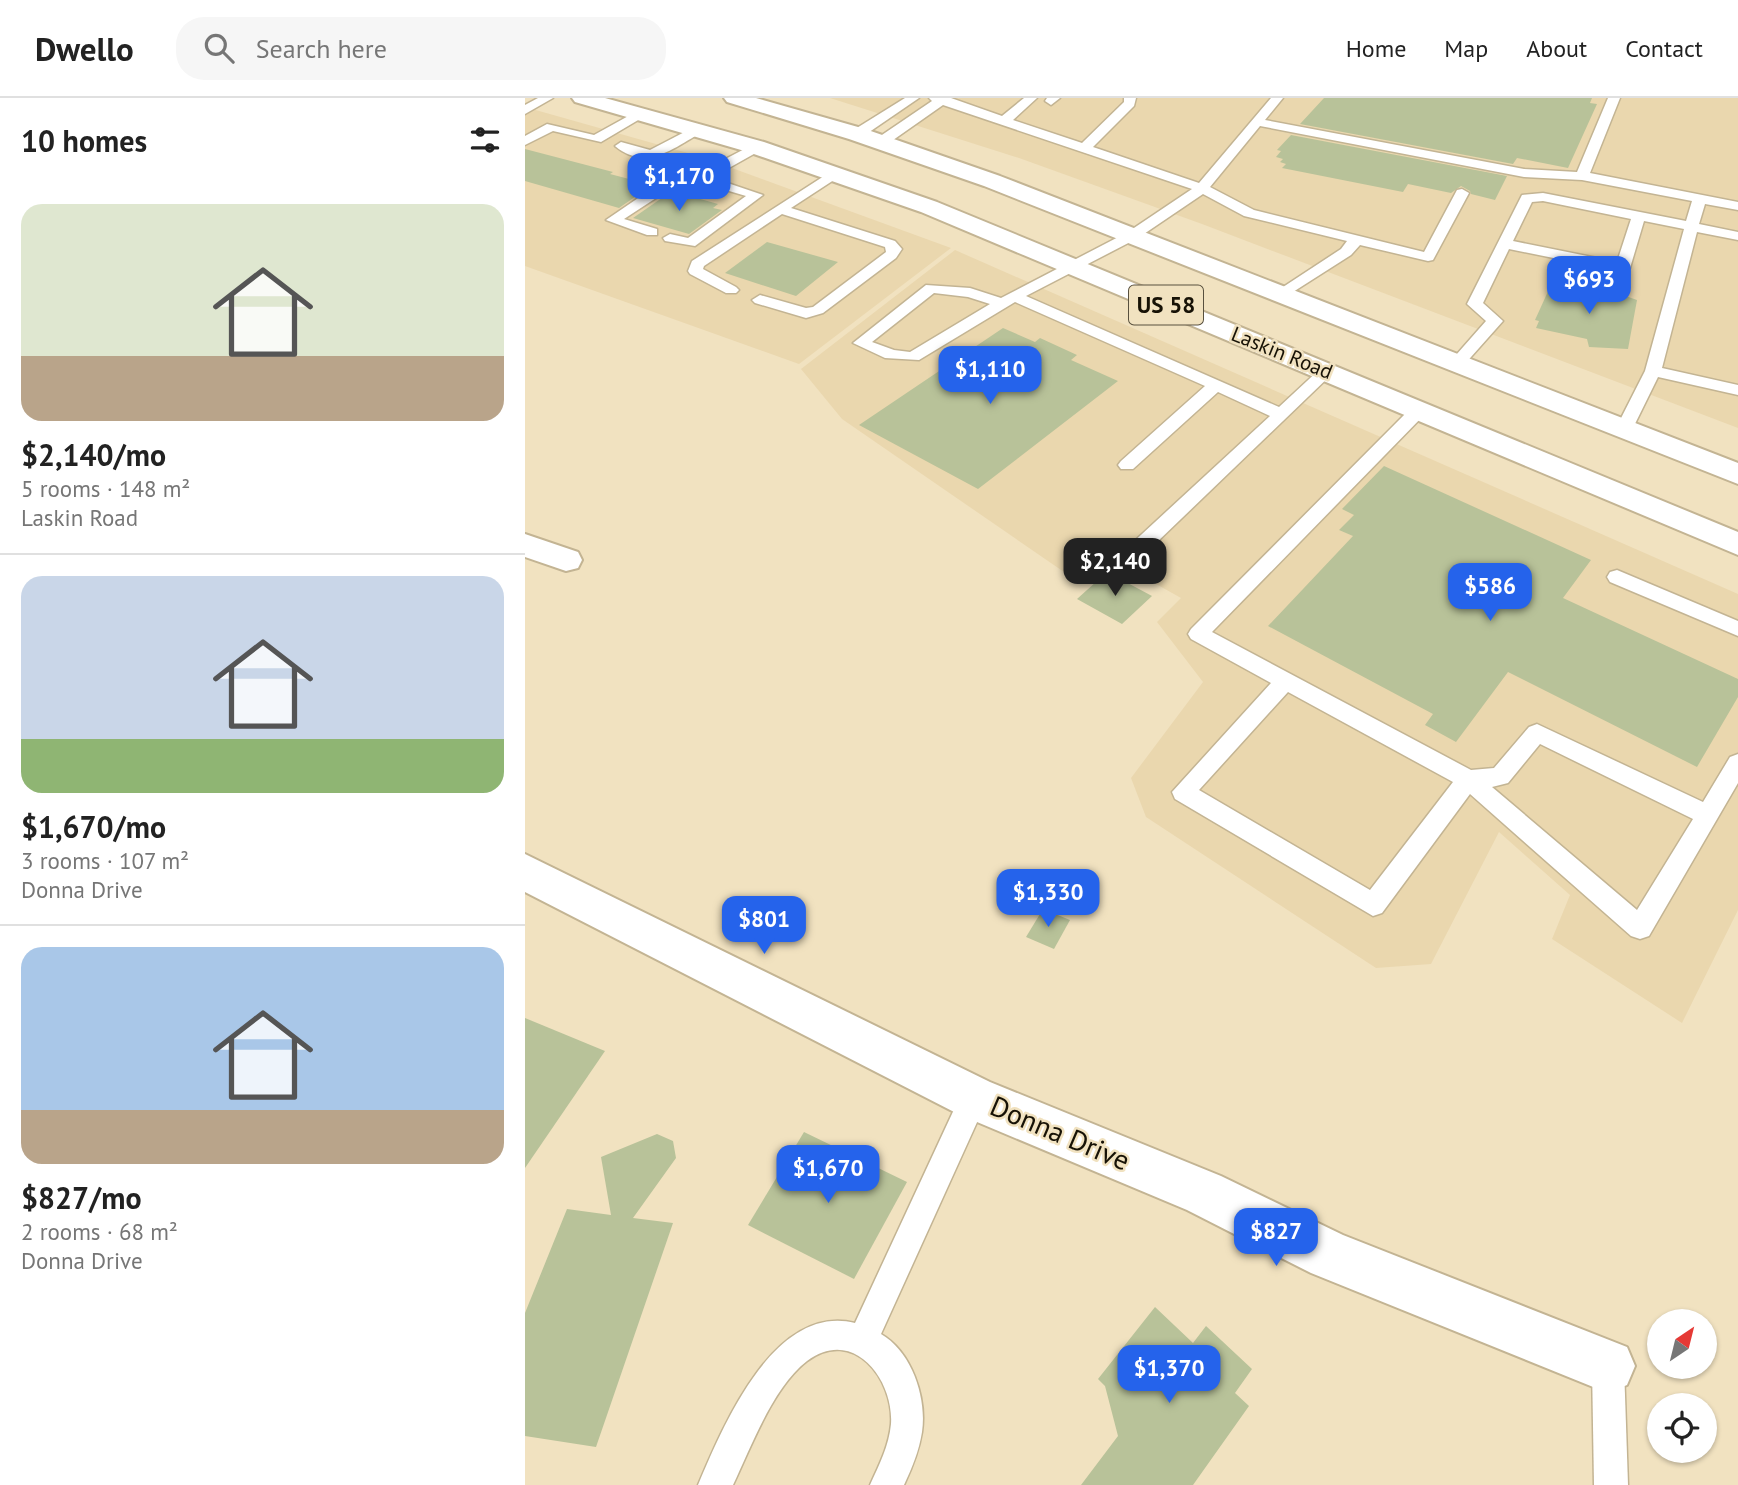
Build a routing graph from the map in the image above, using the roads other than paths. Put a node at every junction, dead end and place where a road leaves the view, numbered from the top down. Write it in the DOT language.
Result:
graph roads {
  1 [pos="547,98"];
  2 [pos="582,98"];
  3 [pos="734,98"];
  4 [pos="913,98"];
  5 [pos="1031,98"];
  6 [pos="1130,98"];
  7 [pos="1277,98"];
  8 [pos="1614,98"];
  9 [pos="941,99"];
  10 [pos="525,110"];
  11 [pos="641,113"];
  12 [pos="1036,113"];
  13 [pos="1004,121"];
  14 [pos="1257,122"];
  15 [pos="1020,126"];
  16 [pos="698,129"];
  17 [pos="869,138"];
  18 [pos="525,141"];
  19 [pos="621,146"];
  20 [pos="756,147"];
  21 [pos="1084,148"];
  22 [pos="1476,164"];
  23 [pos="835,173"];
  24 [pos="694,176"];
  25 [pos="1582,176"];
  26 [pos="1202,188"];
  27 [pos="1543,197"];
  28 [pos="1699,199"];
  29 [pos="1738,206"];
  30 [pos="779,209"];
  31 [pos="1639,216"];
  32 [pos="1691,226"];
  33 [pos="652,232"];
  34 [pos="1133,235"];
  35 [pos="1738,236"];
  36 [pos="670,238"];
  37 [pos="1357,239"];
  38 [pos="1505,244"];
  39 [pos="1076,266"];
  40 [pos="731,290"];
  41 [pos="1282,294"];
  42 [pos="760,300"];
  43 [pos="1009,300"];
  44 [pos="1457,363"];
  45 [pos="1327,371"];
  46 [pos="1653,371"];
  47 [pos="1216,384"];
  48 [pos="1738,390"];
  49 [pos="1420,410"];
  50 [pos="1280,414"];
  51 [pos="1625,430"];
  52 [pos="1127,465"];
  53 [pos="1738,474"];
  54 [pos="1738,544"];
  55 [pos="525,545"];
  56 [pos="566,560"];
  57 [pos="1123,563"];
  58 [pos="1617,577"];
  59 [pos="1738,629"];
  60 [pos="1285,681"];
  61 [pos="1738,763"];
  62 [pos="1468,779"];
  63 [pos="1707,815"];
  64 [pos="525,872"];
  65 [pos="974,1098"];
  66 [pos="863,1339"];
  67 [pos="1608,1366"];
  68 [pos="715,1485"];
  69 [pos="887,1485"];
  70 [pos="1611,1485"];
  1 -- 10 [label="lane"];
  2 -- 11 [label="main road, Laskin Road / US 58"];
  3 -- 17 [label="main road, US 58"];
  4 -- 17 [label="lane"];
  5 -- 13 [label="lane"];
  6 -- 21 [label="lane"];
  7 -- 14 [label="lane"];
  8 -- 25 [label="lane"];
  9 -- 13 [label="lane"];
  9 -- 17 [label="lane"];
  11 -- 16 [label="main road, Laskin Road / US 58"];
  11 -- 18 [label="lane"];
  12 -- 15 [label="lane"];
  13 -- 15 [label="lane"];
  14 -- 22 [label="lane"];
  14 -- 26 [label="lane"];
  15 -- 21 [label="lane"];
  16 -- 19 [label="lane"];
  16 -- 20 [label="main road, Laskin Road / US 58"];
  17 -- 34 [label="main road, US 58"];
  20 -- 23 [label="main road, Laskin Road / US 58"];
  20 -- 24 [label="lane"];
  21 -- 26 [label="lane"];
  22 -- 25 [label="lane"];
  22 -- 37 [label="lane"];
  23 -- 30 [label="lane"];
  23 -- 39 [label="main road, Laskin Road / US 58"];
  24 -- 33 [label="lane"];
  24 -- 36 [label="lane"];
  25 -- 28 [label="lane"];
  26 -- 34 [label="lane"];
  26 -- 37 [label="lane"];
  27 -- 31 [label="lane"];
  27 -- 38 [label="lane"];
  28 -- 29 [label="lane"];
  28 -- 32 [label="lane"];
  30 -- 40 [label="lane"];
  30 -- 42 [label="lane"];
  31 -- 32 [label="lane"];
  31 -- 38 [label="lane"];
  32 -- 35 [label="lane"];
  32 -- 46 [label="lane"];
  34 -- 39 [label="lane"];
  34 -- 41 [label="main road, US 58"];
  37 -- 41 [label="lane"];
  38 -- 44 [label="lane"];
  39 -- 43 [label="lane"];
  39 -- 45 [label="main road, Laskin Road / US 58"];
  41 -- 44 [label="main road, US 58"];
  43 -- 43 [label="lane"];
  43 -- 47 [label="lane"];
  44 -- 51 [label="main road, US 58"];
  45 -- 49 [label="main road, Laskin Road / US 58"];
  45 -- 50 [label="lane"];
  46 -- 48 [label="lane"];
  46 -- 51 [label="lane"];
  47 -- 50 [label="lane"];
  47 -- 52 [label="lane"];
  49 -- 54 [label="main road, Laskin Road / US 58"];
  49 -- 60 [label="lane"];
  50 -- 57 [label="lane"];
  51 -- 53 [label="main road, US 58"];
  55 -- 56 [label="main road"];
  58 -- 59 [label="lane"];
  60 -- 62 [label="lane"];
  60 -- 62 [label="lane"];
  61 -- 63 [label="lane"];
  62 -- 63 [label="lane"];
  62 -- 63 [label="lane"];
  64 -- 65 [label="main road, Donna Drive"];
  65 -- 66 [label="lane"];
  65 -- 67 [label="main road, Donna Drive"];
  66 -- 68 [label="lane"];
  66 -- 69 [label="lane"];
  67 -- 70 [label="lane"];
}
